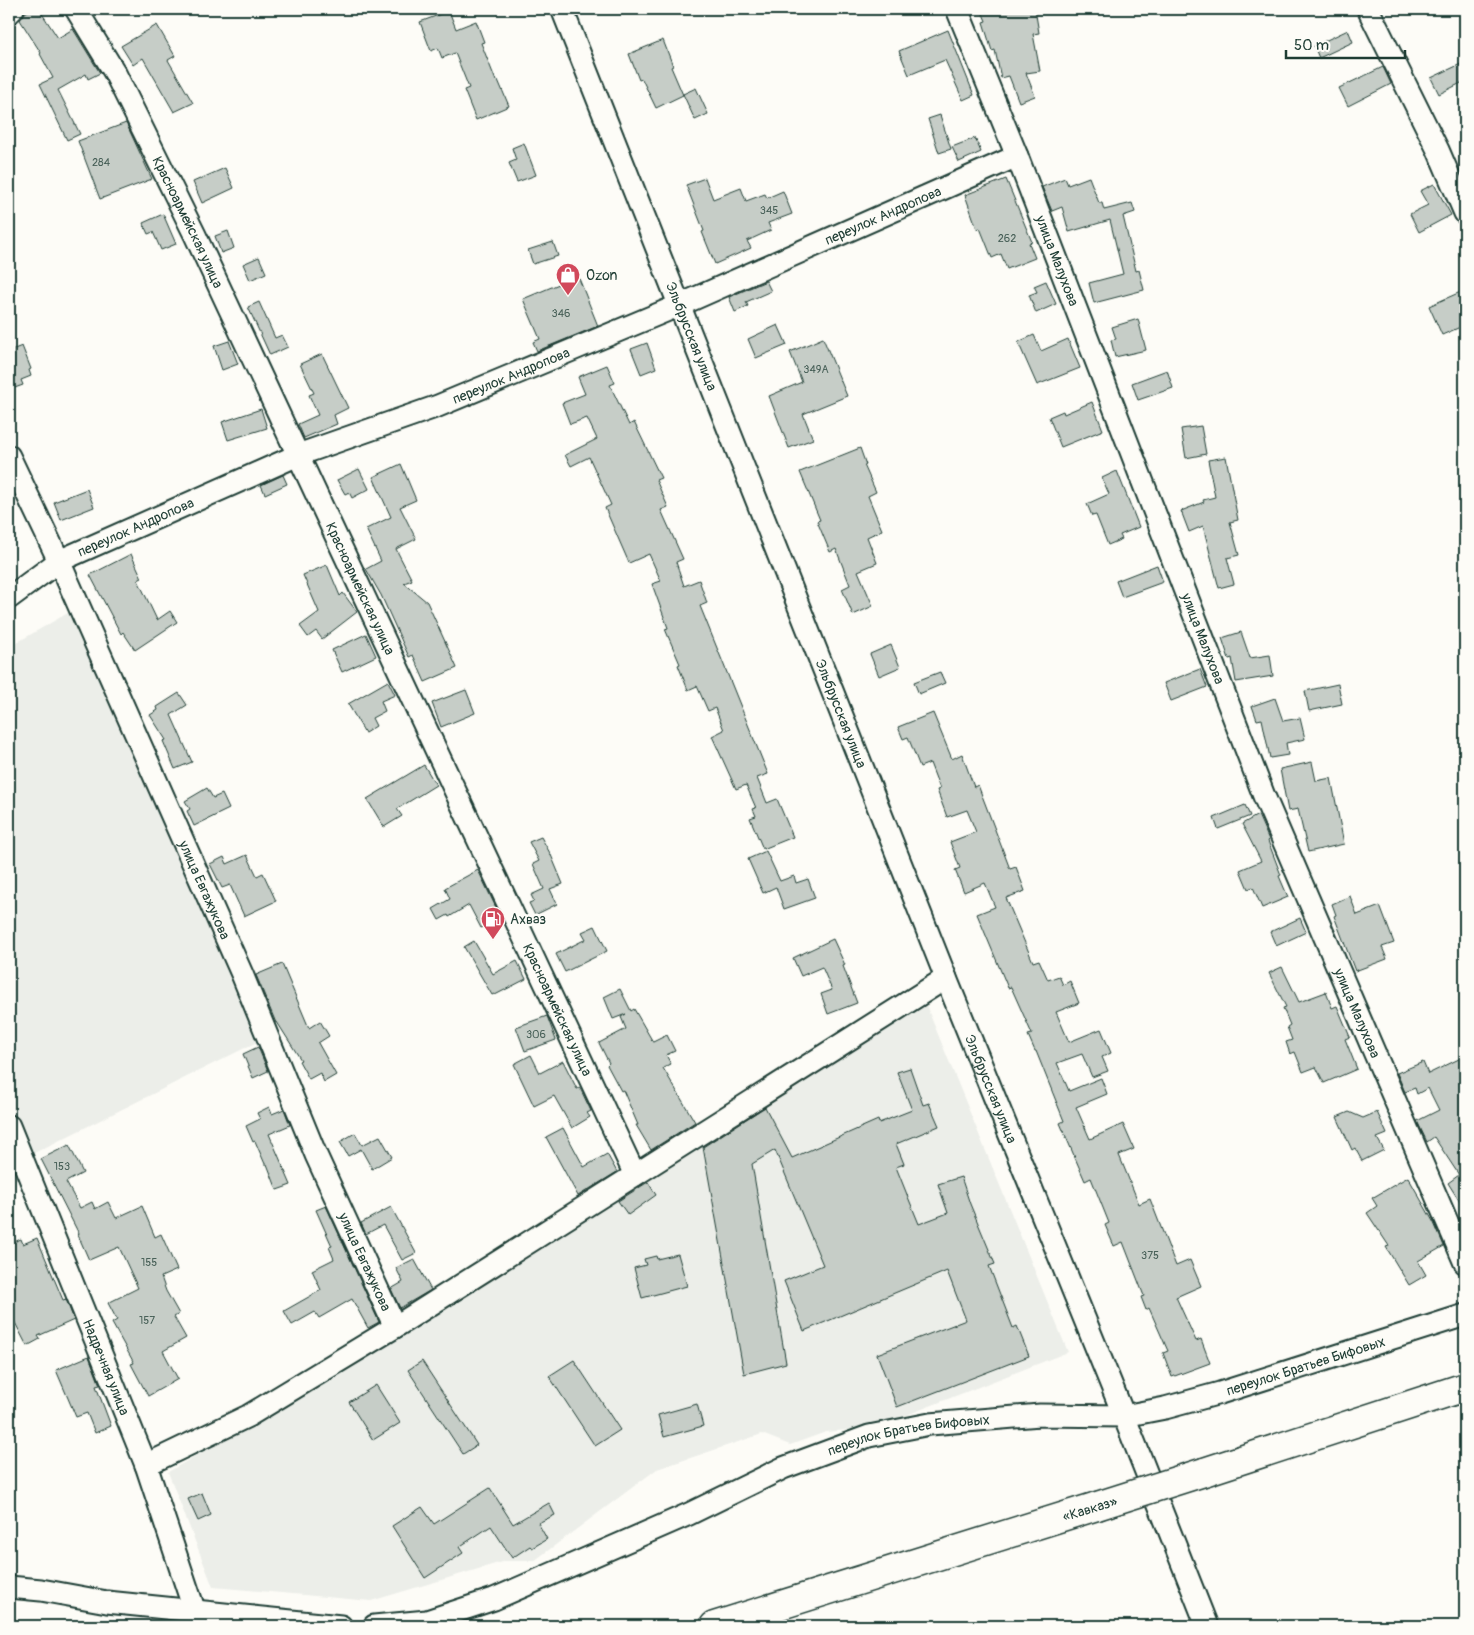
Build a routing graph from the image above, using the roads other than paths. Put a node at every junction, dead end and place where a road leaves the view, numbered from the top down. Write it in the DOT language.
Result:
graph roads {
  1 [pos="13,9"];
  2 [pos="76,9"];
  3 [pos="562,9"];
  4 [pos="956,9"];
  5 [pos="1368,9"];
  6 [pos="9,13"];
  7 [pos="1017,156"];
  8 [pos="1465,213"];
  9 [pos="680,305"];
  10 [pos="298,455"];
  11 [pos="9,456"];
  12 [pos="59,561"];
  13 [pos="9,598"];
  14 [pos="946,978"];
  15 [pos="9,1126"];
  16 [pos="635,1175"];
  17 [pos="1465,1263"];
  18 [pos="1465,1315"];
  19 [pos="395,1327"];
  20 [pos="1465,1387"];
  21 [pos="1124,1416"];
  22 [pos="146,1465"];
  23 [pos="9,1587"];
  24 [pos="195,1612"];
  25 [pos="341,1626"];
  26 [pos="374,1626"];
  27 [pos="714,1626"];
  28 [pos="1207,1626"];
  1 -- 6 [label="street"];
  2 -- 10 [label="street, Красноармейская улица"];
  3 -- 9 [label="street, Эльбрусская улица"];
  4 -- 7 [label="street, улица Малухова"];
  5 -- 8 [label="street"];
  7 -- 9 [label="street, переулок Андропова"];
  7 -- 17 [label="street, улица Малухова"];
  9 -- 10 [label="street, переулок Андропова"];
  9 -- 14 [label="street, Эльбрусская улица"];
  10 -- 12 [label="street, переулок Андропова"];
  10 -- 16 [label="street, Красноармейская улица"];
  11 -- 12 [label="street, улица Евгажукова"];
  12 -- 13 [label="street, переулок Андропова"];
  12 -- 19 [label="street, улица Евгажукова"];
  14 -- 16 [label="street"];
  14 -- 21 [label="street, Эльбрусская улица"];
  15 -- 22 [label="street, Надречная улица"];
  16 -- 19 [label="street"];
  18 -- 21 [label="street, переулок Братьев Бифовых"];
  19 -- 22 [label="street"];
  20 -- 27 [label="highway, «Кавказ», bridge"];
  21 -- 26 [label="street, переулок Братьев Бифовых"];
  21 -- 28 [label="street, Эльбрусская улица"];
  22 -- 24 [label="street, Надречная улица"];
  23 -- 24 [label="street"];
  24 -- 25 [label="street"];
}
